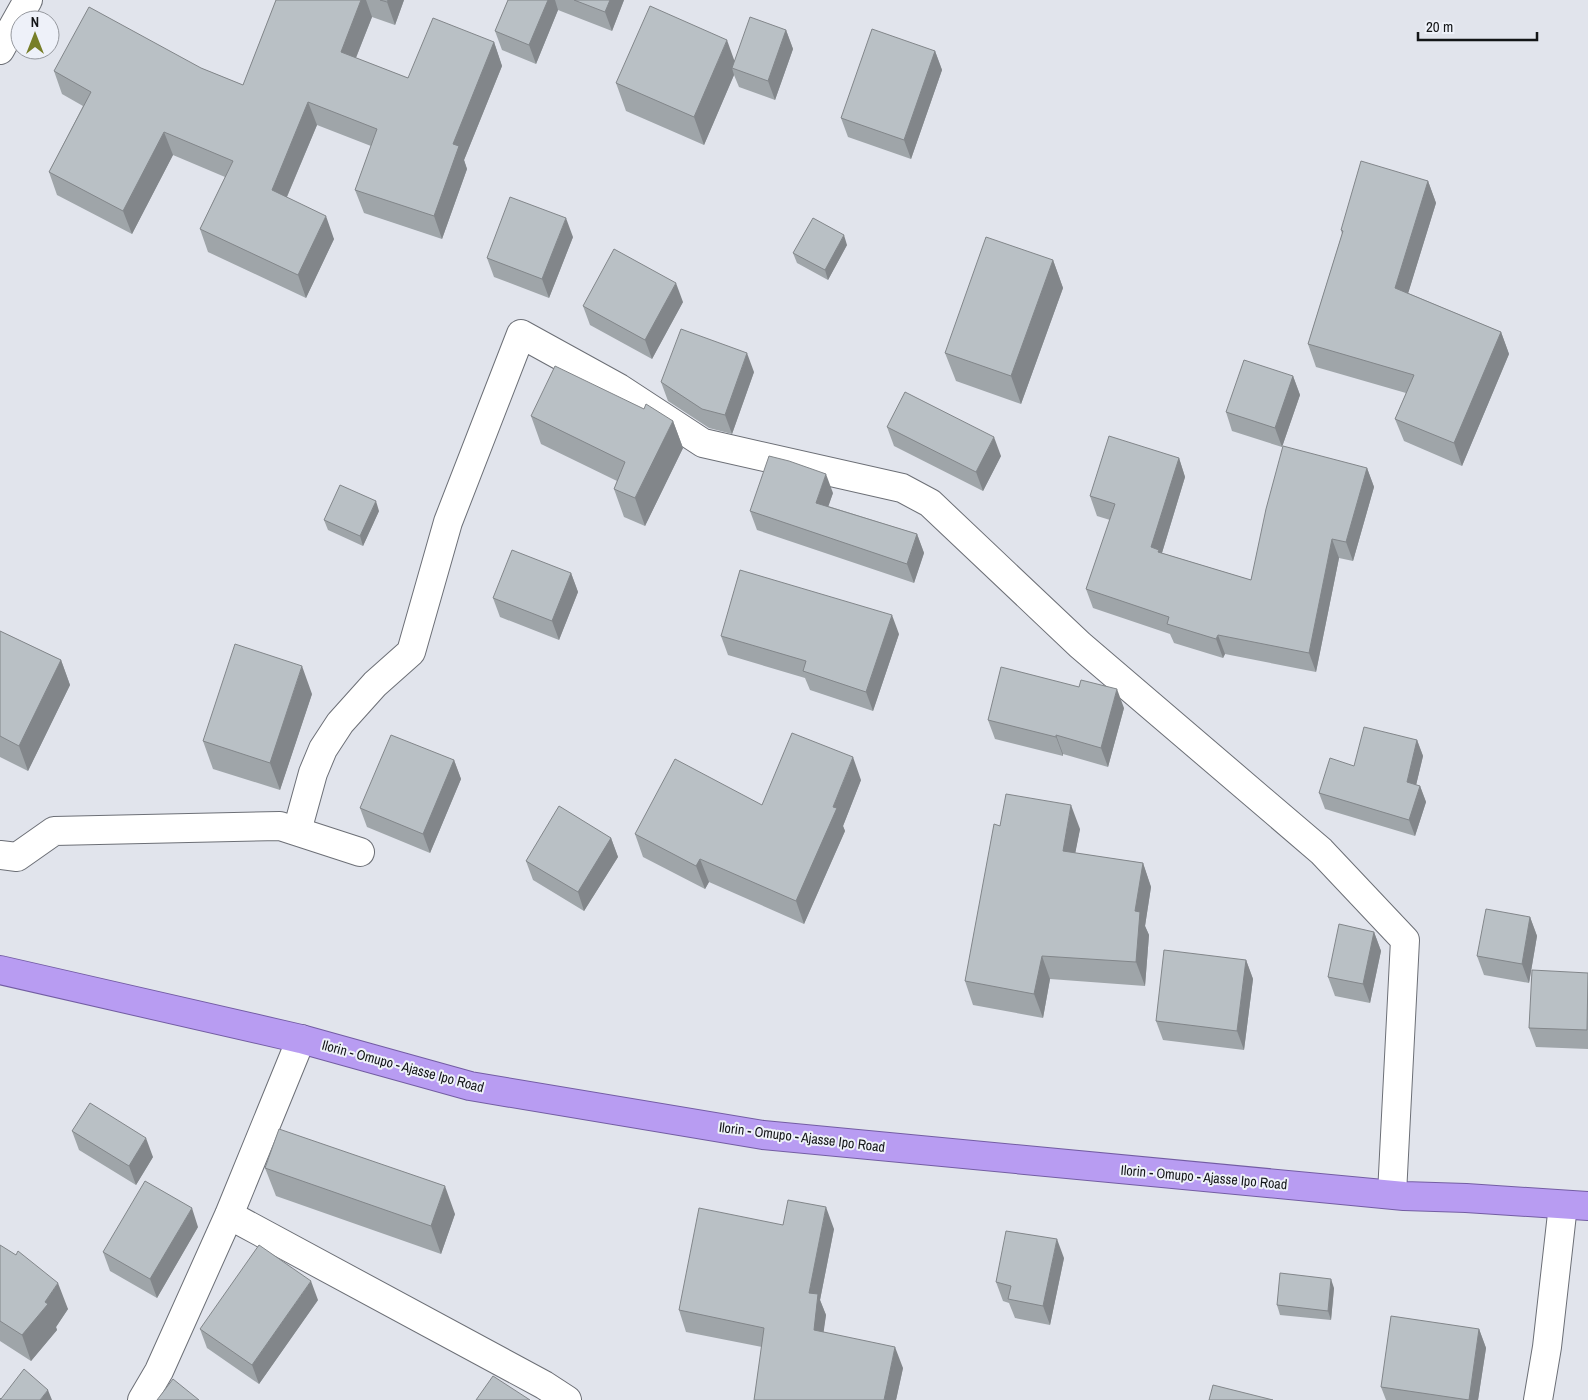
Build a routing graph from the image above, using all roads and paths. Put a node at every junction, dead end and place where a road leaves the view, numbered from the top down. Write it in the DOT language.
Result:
graph roads {
  1 [pos="28,0"];
  2 [pos="0,50"];
  3 [pos="297,831"];
  4 [pos="360,852"];
  5 [pos="0,854"];
  6 [pos="0,970"];
  7 [pos="301,1039"];
  8 [pos="1392,1194"];
  9 [pos="1576,1205"];
  10 [pos="229,1215"];
  11 [pos="142,1400"];
  12 [pos="567,1400"];
  13 [pos="1538,1400"];
  1 -- 2 [label="street"];
  3 -- 4 [label="street"];
  3 -- 5 [label="street"];
  3 -- 8 [label="street"];
  6 -- 7 [label="highway, Ilorin - Omupo - Ajasse Ipo Road"];
  7 -- 8 [label="highway, Ilorin - Omupo - Ajasse Ipo Road"];
  7 -- 10 [label="street"];
  8 -- 9 [label="highway, Ilorin - Omupo - Ajasse Ipo Road"];
  9 -- 13 [label="street"];
  10 -- 11 [label="street"];
  10 -- 12 [label="street"];
}
